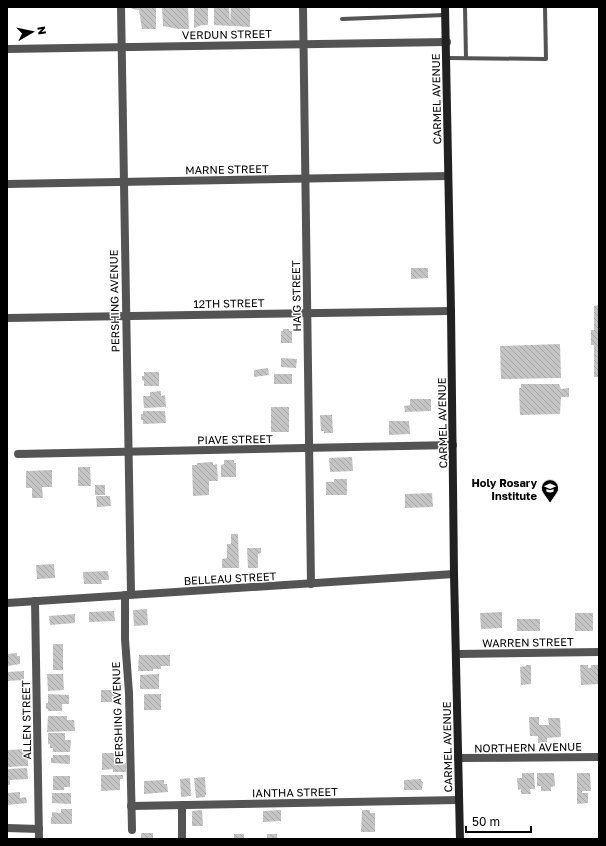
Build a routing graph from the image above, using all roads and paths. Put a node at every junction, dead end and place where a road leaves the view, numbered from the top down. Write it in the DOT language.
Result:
graph roads {
  1 [pos="121,7"];
  2 [pos="303,7"];
  3 [pos="465,7"];
  4 [pos="545,7"];
  5 [pos="445,11"];
  6 [pos="342,20"];
  7 [pos="447,42"];
  8 [pos="304,44"];
  9 [pos="121,46"];
  10 [pos="7,49"];
  11 [pos="447,58"];
  12 [pos="466,58"];
  13 [pos="448,176"];
  14 [pos="306,178"];
  15 [pos="124,182"];
  16 [pos="7,184"];
  17 [pos="452,311"];
  18 [pos="308,313"];
  19 [pos="126,316"];
  20 [pos="7,318"];
  21 [pos="453,445"];
  22 [pos="308,448"];
  23 [pos="128,452"];
  24 [pos="18,454"];
  25 [pos="454,574"];
  26 [pos="311,584"];
  27 [pos="128,594"];
  28 [pos="35,601"];
  29 [pos="7,603"];
  30 [pos="599,652"];
  31 [pos="457,654"];
  32 [pos="599,757"];
  33 [pos="458,758"];
  34 [pos="460,800"];
  35 [pos="131,806"];
  36 [pos="182,806"];
  37 [pos="7,828"];
  38 [pos="39,829"];
  39 [pos="132,830"];
  40 [pos="39,839"];
  41 [pos="182,839"];
  42 [pos="460,839"];
  1 -- 9 [label="street, PERSHING AVENUE"];
  2 -- 8 [label="street, HAIG STREET"];
  3 -- 12 [label="lane"];
  4 -- 12 [label="lane"];
  5 -- 6 [label="lane"];
  5 -- 7 [label="main road, CARMEL AVENUE"];
  7 -- 8 [label="street, VERDUN STREET"];
  7 -- 11 [label="main road, CARMEL AVENUE"];
  8 -- 9 [label="street, VERDUN STREET"];
  8 -- 14 [label="street, HAIG STREET"];
  9 -- 10 [label="street, VERDUN STREET"];
  9 -- 15 [label="street, PERSHING AVENUE"];
  11 -- 12 [label="lane"];
  11 -- 13 [label="main road, CARMEL AVENUE"];
  13 -- 14 [label="street, MARNE STREET"];
  13 -- 17 [label="main road, CARMEL AVENUE"];
  14 -- 15 [label="street, MARNE STREET"];
  14 -- 18 [label="street, HAIG STREET"];
  15 -- 16 [label="street, MARNE STREET"];
  15 -- 19 [label="street, PERSHING AVENUE"];
  17 -- 18 [label="street, 12TH STREET"];
  17 -- 21 [label="main road, CARMEL AVENUE"];
  18 -- 19 [label="street, 12TH STREET"];
  18 -- 22 [label="street, HAIG STREET"];
  19 -- 20 [label="street, 12TH STREET"];
  19 -- 23 [label="street, PERSHING AVENUE"];
  21 -- 22 [label="street, PIAVE STREET"];
  21 -- 25 [label="main road, CARMEL AVENUE"];
  22 -- 23 [label="street, PIAVE STREET"];
  22 -- 26 [label="street, HAIG STREET"];
  23 -- 24 [label="street, PIAVE STREET"];
  23 -- 27 [label="street, PERSHING AVENUE"];
  25 -- 26 [label="street, BELLEAU STREET"];
  25 -- 31 [label="main road, CARMEL AVENUE"];
  26 -- 27 [label="street, BELLEAU STREET"];
  27 -- 28 [label="street, BELLEAU STREET"];
  27 -- 35 [label="street, PERSHING AVENUE"];
  28 -- 29 [label="street, BELLEAU STREET"];
  28 -- 38 [label="street, ALLEN STREET"];
  30 -- 31 [label="street, WARREN STREET"];
  31 -- 33 [label="main road, CARMEL AVENUE"];
  32 -- 33 [label="street, NORTHERN AVENUE"];
  33 -- 34 [label="main road, CARMEL AVENUE"];
  34 -- 36 [label="street, IANTHA STREET"];
  34 -- 42 [label="main road, CARMEL AVENUE"];
  35 -- 36 [label="street, IANTHA STREET"];
  35 -- 39 [label="street, PERSHING AVENUE"];
  36 -- 41 [label="street"];
  37 -- 38 [label="street"];
  38 -- 40 [label="street, ALLEN STREET"];
}
